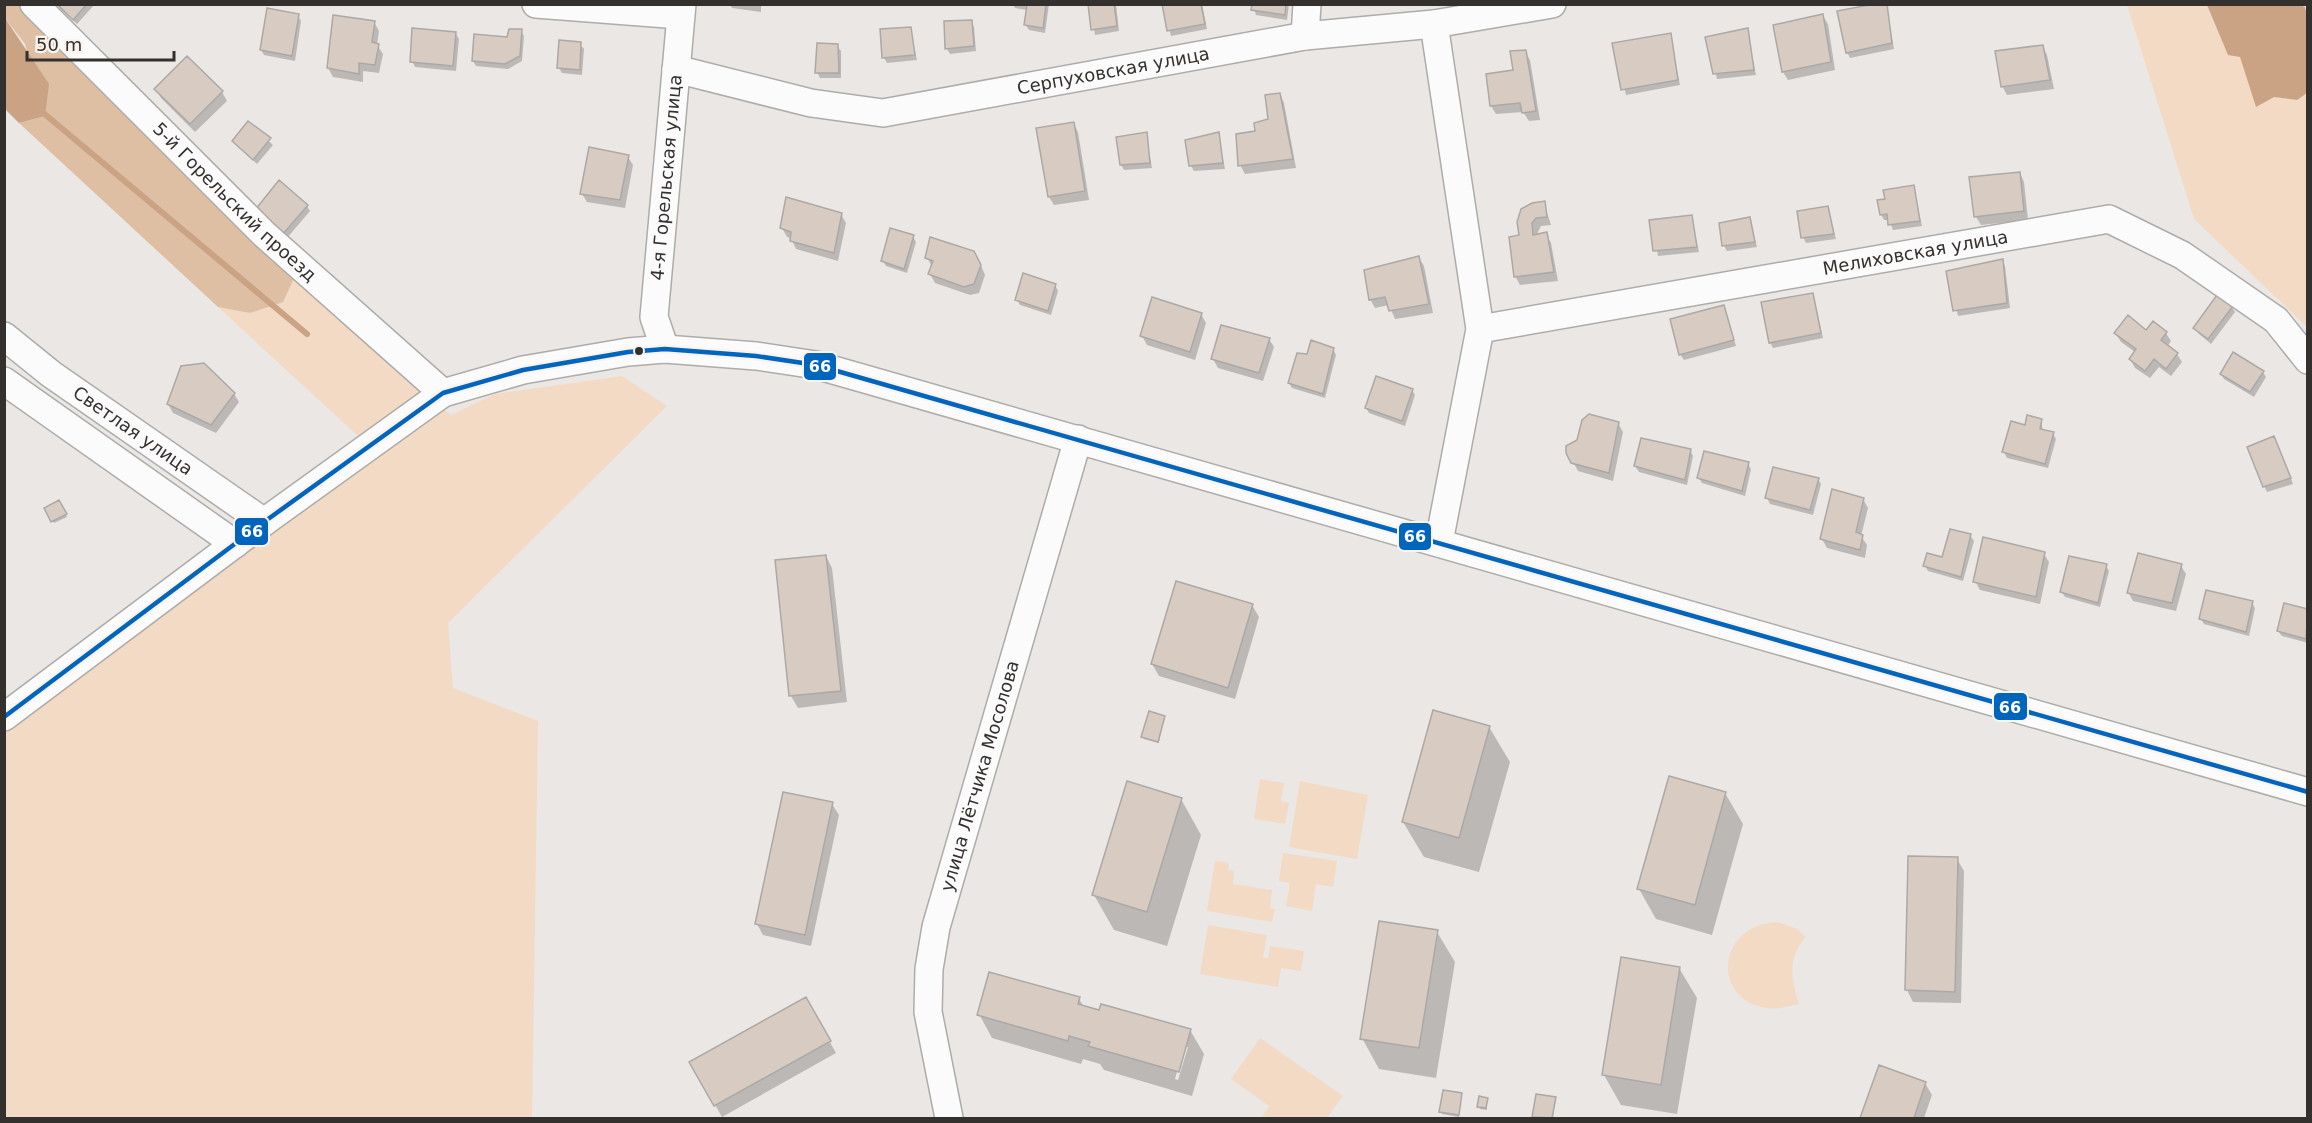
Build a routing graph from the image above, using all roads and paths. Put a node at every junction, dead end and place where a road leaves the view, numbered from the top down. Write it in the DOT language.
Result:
graph roads {
  1 [pos="34,4"];
  2 [pos="536,4"];
  3 [pos="1307,4"];
  4 [pos="1552,4"];
  5 [pos="681,10"];
  6 [pos="1434,24"];
  7 [pos="1305,36"];
  8 [pos="676,69"];
  9 [pos="1480,329"];
  10 [pos="4,336"];
  11 [pos="664,349"];
  12 [pos="2307,360"];
  13 [pos="4,381"];
  14 [pos="442,393"];
  15 [pos="1078,440"];
  16 [pos="264,522"];
  17 [pos="1439,542"];
  18 [pos="235,544"];
  19 [pos="4,717"];
  20 [pos="2307,792"];
  21 [pos="949,1119"];
  1 -- 14 [label="street, 5-й Горельский проезд"];
  2 -- 5 [label="street"];
  3 -- 7 [label="street"];
  4 -- 6 [label="street, Серпуховская улица"];
  5 -- 8 [label="street, 4-я Горельская улица"];
  6 -- 7 [label="street, Серпуховская улица"];
  6 -- 9 [label="street"];
  7 -- 8 [label="street, Серпуховская улица"];
  8 -- 11 [label="street, 4-я Горельская улица"];
  9 -- 12 [label="street, Мелиховская улица"];
  9 -- 17 [label="street"];
  10 -- 16 [label="street, Светлая улица"];
  11 -- 14 [label="street"];
  11 -- 15 [label="street"];
  13 -- 18 [label="street, Светлая улица"];
  14 -- 16 [label="street"];
  15 -- 17 [label="street"];
  15 -- 21 [label="street, улица Лётчика Мосолова"];
  16 -- 18 [label="street"];
  17 -- 20 [label="street"];
  18 -- 19 [label="street"];
}
